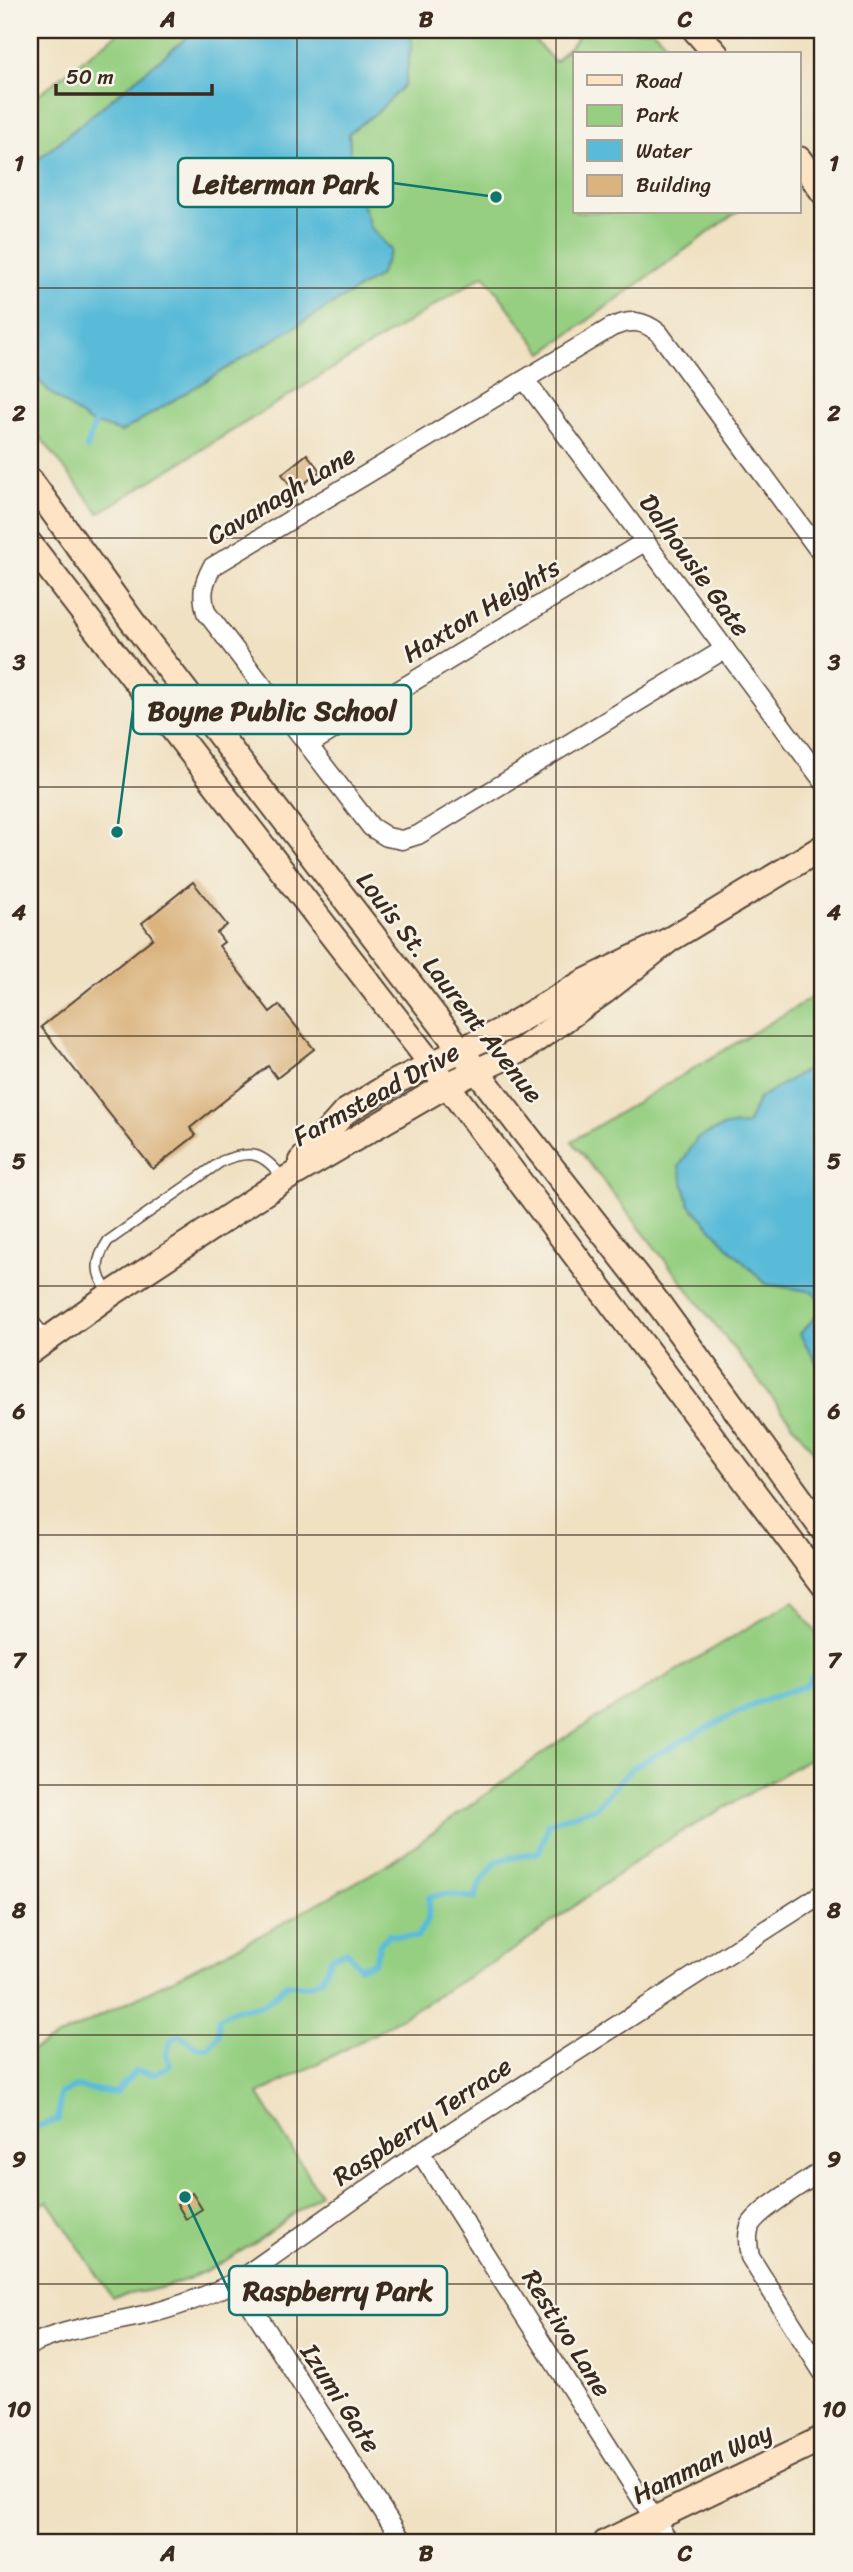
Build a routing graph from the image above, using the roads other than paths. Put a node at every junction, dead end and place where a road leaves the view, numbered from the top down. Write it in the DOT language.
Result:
graph roads {
  1 [pos="695,30"];
  2 [pos="714,52"];
  3 [pos="800,160"];
  4 [pos="823,192"];
  5 [pos="525,380"];
  6 [pos="30,480"];
  7 [pos="646,541"];
  8 [pos="30,544"];
  9 [pos="823,556"];
  10 [pos="725,649"];
  11 [pos="307,745"];
  12 [pos="823,781"];
  13 [pos="823,847"];
  14 [pos="669,940"];
  15 [pos="461,1050"];
  16 [pos="432,1065"];
  17 [pos="477,1071"];
  18 [pos="447,1085"];
  19 [pos="284,1180"];
  20 [pos="111,1294"];
  21 [pos="30,1316"];
  22 [pos="39,1346"];
  23 [pos="823,1530"];
  24 [pos="823,1584"];
  25 [pos="823,1893"];
  26 [pos="420,2152"];
  27 [pos="823,2170"];
  28 [pos="236,2282"];
  29 [pos="30,2344"];
  30 [pos="823,2373"];
  31 [pos="823,2438"];
  32 [pos="654,2519"];
  33 [pos="403,2542"];
  34 [pos="606,2542"];
  35 [pos="669,2542"];
  1 -- 2 [label="main road"];
  3 -- 4 [label="main road"];
  5 -- 7 [label="street, Dalhousie Gate"];
  5 -- 9 [label="street, Cavanagh Lane"];
  5 -- 11 [label="street, Cavanagh Lane"];
  6 -- 15 [label="main road, Louis St. Laurent Avenue"];
  7 -- 10 [label="street, Dalhousie Gate"];
  7 -- 11 [label="street, Haxton Heights"];
  8 -- 16 [label="main road"];
  10 -- 11 [label="street, Cavanagh Lane"];
  10 -- 12 [label="street, Dalhousie Gate"];
  13 -- 14 [label="main road, Farmstead Drive"];
  14 -- 15 [label="main road, Farmstead Drive"];
  14 -- 17 [label="main road, Farmstead Drive"];
  15 -- 16 [label="main road, Farmstead Drive"];
  15 -- 17 [label="main road, Louis St. Laurent Avenue"];
  16 -- 18 [label="main road"];
  16 -- 19 [label="main road, Farmstead Drive"];
  17 -- 18 [label="main road, Farmstead Drive"];
  17 -- 23 [label="main road, Louis St. Laurent Avenue"];
  18 -- 19 [label="main road, Farmstead Drive"];
  18 -- 24 [label="main road"];
  19 -- 20 [label="main road, Farmstead Drive"];
  19 -- 20 [label="lane"];
  20 -- 22 [label="main road, Farmstead Drive"];
  21 -- 22 [label="lane"];
  25 -- 26 [label="street, Raspberry Terrace"];
  26 -- 28 [label="street, Raspberry Terrace"];
  26 -- 32 [label="street, Restivo Lane"];
  27 -- 30 [label="street"];
  28 -- 29 [label="street, Raspberry Terrace"];
  28 -- 33 [label="street, Izumi Gate"];
  31 -- 32 [label="main road, Hamman Way"];
  32 -- 34 [label="main road, Hamman Way"];
  32 -- 35 [label="street, Restivo Lane"];
}
